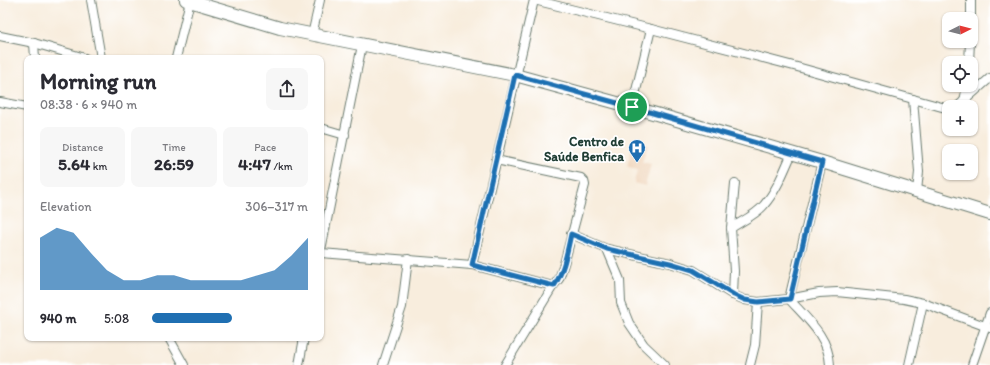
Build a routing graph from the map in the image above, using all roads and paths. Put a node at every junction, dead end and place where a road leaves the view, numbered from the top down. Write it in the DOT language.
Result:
graph roads {
  1 [pos="90,0"];
  2 [pos="320,0"];
  3 [pos="534,0"];
  4 [pos="971,0"];
  5 [pos="188,1"];
  6 [pos="971,12"];
  7 [pos="651,29"];
  8 [pos="312,35"];
  9 [pos="0,36"];
  10 [pos="34,43"];
  11 [pos="362,45"];
  12 [pos="35,55"];
  13 [pos="75,55"];
  14 [pos="100,55"];
  15 [pos="177,55"];
  16 [pos="515,75"];
  17 [pos="990,78"];
  18 [pos="913,99"];
  19 [pos="966,100"];
  20 [pos="0,102"];
  21 [pos="24,106"];
  22 [pos="632,107"];
  23 [pos="942,107"];
  24 [pos="324,129"];
  25 [pos="345,135"];
  26 [pos="792,153"];
  27 [pos="496,160"];
  28 [pos="822,162"];
  29 [pos="735,183"];
  30 [pos="917,192"];
  31 [pos="990,214"];
  32 [pos="731,228"];
  33 [pos="571,234"];
  34 [pos="324,236"];
  35 [pos="607,249"];
  36 [pos="324,253"];
  37 [pos="408,259"];
  38 [pos="472,265"];
  39 [pos="554,286"];
  40 [pos="734,295"];
  41 [pos="790,299"];
  42 [pos="758,302"];
  43 [pos="923,303"];
  44 [pos="990,313"];
  45 [pos="988,327"];
  46 [pos="171,341"];
  47 [pos="303,341"];
  48 [pos="184,365"];
  49 [pos="299,365"];
  50 [pos="383,365"];
  51 [pos="505,365"];
  52 [pos="665,365"];
  53 [pos="750,365"];
  54 [pos="830,365"];
  55 [pos="909,365"];
  56 [pos="972,365"];
  1 -- 14 [label="street"];
  2 -- 8 [label="street"];
  3 -- 7 [label="street"];
  3 -- 16 [label="street"];
  4 -- 6 [label="street"];
  5 -- 8 [label="main road"];
  5 -- 15 [label="street"];
  7 -- 18 [label="street"];
  7 -- 22 [label="street"];
  8 -- 11 [label="main road"];
  9 -- 10 [label="street"];
  10 -- 12 [label="street"];
  10 -- 13 [label="street"];
  11 -- 16 [label="main road"];
  11 -- 25 [label="street"];
  16 -- 22 [label="main road"];
  16 -- 27 [label="street"];
  17 -- 19 [label="street"];
  18 -- 23 [label="street"];
  18 -- 30 [label="street"];
  20 -- 21 [label="street"];
  22 -- 26 [label="main road"];
  24 -- 25 [label="street"];
  25 -- 34 [label="street"];
  26 -- 28 [label="main road"];
  26 -- 32 [label="street"];
  27 -- 33 [label="street"];
  27 -- 38 [label="street"];
  28 -- 30 [label="main road"];
  28 -- 41 [label="street"];
  29 -- 32 [label="street"];
  30 -- 31 [label="main road"];
  32 -- 40 [label="street"];
  33 -- 35 [label="street"];
  33 -- 39 [label="street"];
  35 -- 40 [label="street"];
  35 -- 52 [label="street"];
  36 -- 37 [label="street"];
  37 -- 38 [label="street"];
  37 -- 50 [label="street"];
  38 -- 39 [label="street"];
  39 -- 51 [label="street"];
  40 -- 42 [label="street"];
  41 -- 42 [label="street"];
  41 -- 43 [label="street"];
  41 -- 54 [label="street"];
  42 -- 53 [label="street"];
  43 -- 45 [label="street"];
  43 -- 55 [label="street"];
  44 -- 45 [label="street"];
  45 -- 56 [label="street"];
  46 -- 48 [label="street"];
  47 -- 49 [label="street"];
}
